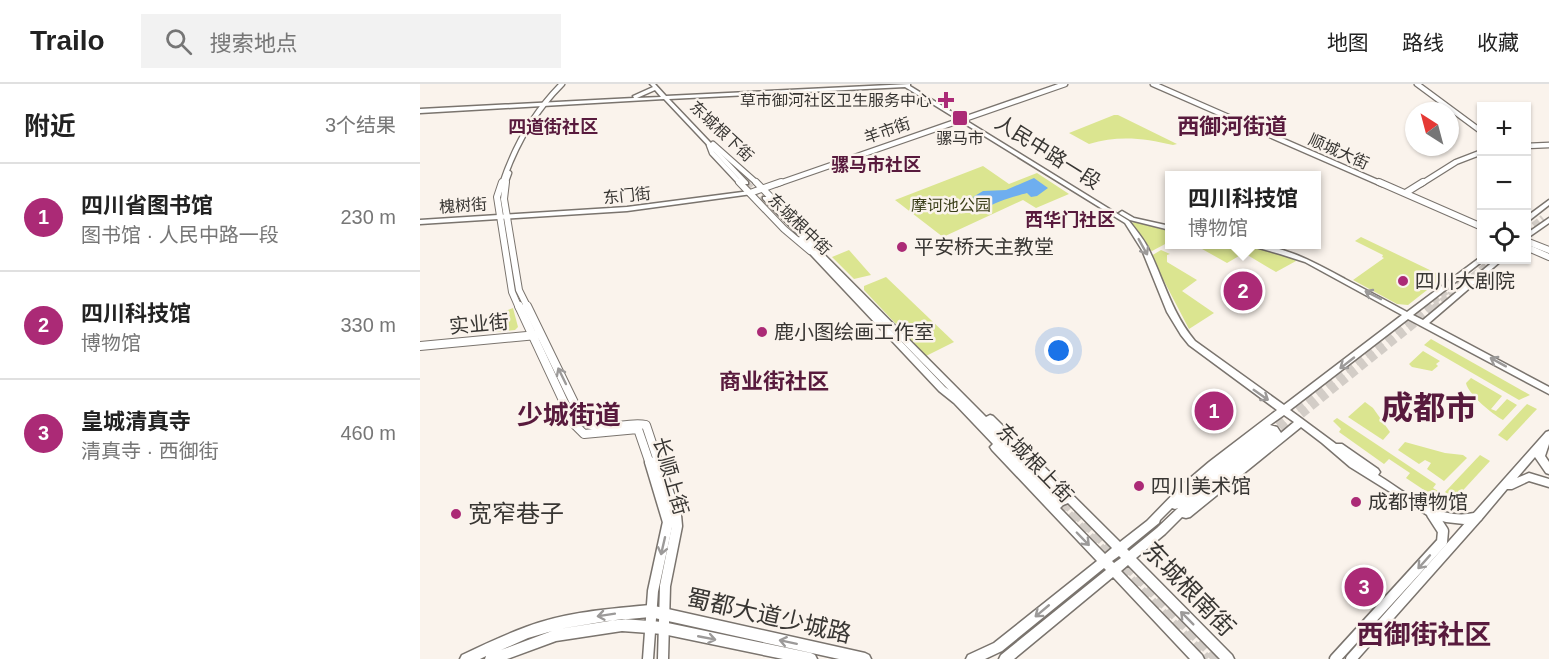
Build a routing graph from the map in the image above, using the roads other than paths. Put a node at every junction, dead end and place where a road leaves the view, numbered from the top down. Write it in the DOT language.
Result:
graph roads {
  1 [pos="564,84"];
  2 [pos="887,84"];
  3 [pos="908,84"];
  4 [pos="1057,84"];
  5 [pos="1065,84"];
  6 [pos="1153,84"];
  7 [pos="1159,84"];
  8 [pos="1417,84"];
  9 [pos="654,85"];
  10 [pos="745,93"];
  11 [pos="635,97"];
  12 [pos="667,98"];
  13 [pos="546,103"];
  14 [pos="420,110"];
  15 [pos="961,117"];
  16 [pos="1477,128"];
  17 [pos="711,144"];
  18 [pos="1549,145"];
  19 [pos="1531,146"];
  20 [pos="1477,154"];
  21 [pos="748,187"];
  22 [pos="761,187"];
  23 [pos="1407,192"];
  24 [pos="763,198"];
  25 [pos="1549,202"];
  26 [pos="1549,208"];
  27 [pos="503,215"];
  28 [pos="1543,217"];
  29 [pos="420,220"];
  30 [pos="1130,220"];
  31 [pos="1477,220"];
  32 [pos="1477,225"];
  33 [pos="1165,227"];
  34 [pos="1531,234"];
  35 [pos="1531,241"];
  36 [pos="1269,249"];
  37 [pos="1531,249"];
  38 [pos="814,250"];
  39 [pos="1549,250"];
  40 [pos="1549,257"];
  41 [pos="1477,262"];
  42 [pos="1494,264"];
  43 [pos="838,276"];
  44 [pos="1410,314"];
  45 [pos="1425,322"];
  46 [pos="537,335"];
  47 [pos="420,345"];
  48 [pos="942,389"];
  49 [pos="956,390"];
  50 [pos="1549,391"];
  51 [pos="1284,411"];
  52 [pos="1301,422"];
  53 [pos="1270,435"];
  54 [pos="1549,435"];
  55 [pos="1547,467"];
  56 [pos="1549,485"];
  57 [pos="1497,495"];
  58 [pos="1432,514"];
  59 [pos="1477,517"];
  60 [pos="1119,548"];
  61 [pos="1129,558"];
  62 [pos="1103,560"];
  63 [pos="1113,571"];
  64 [pos="650,611"];
  65 [pos="664,613"];
  66 [pos="650,626"];
  67 [pos="663,628"];
  68 [pos="466,659"];
  69 [pos="492,659"];
  70 [pos="648,659"];
  71 [pos="663,659"];
  72 [pos="811,659"];
  73 [pos="865,659"];
  74 [pos="972,659"];
  75 [pos="1005,659"];
  76 [pos="1198,659"];
  77 [pos="1228,659"];
  78 [pos="1335,659"];
  79 [pos="1351,659"];
  1 -- 13 [label="main road"];
  2 -- 10 [label="main road"];
  3 -- 10 [label="main road"];
  3 -- 15 [label="main road, 人民中路一段"];
  4 -- 15 [label="main road"];
  5 -- 15 [label="main road"];
  6 -- 32 [label="main road, 顺城大街"];
  7 -- 23 [label="main road, 顺城大街"];
  8 -- 16 [label="main road"];
  9 -- 11 [label="main road"];
  9 -- 12 [label="main road"];
  10 -- 12 [label="main road"];
  10 -- 12 [label="main road"];
  11 -- 12 [label="main road"];
  11 -- 13 [label="main road"];
  12 -- 13 [label="main road"];
  12 -- 17 [label="main road, 东城根下街"];
  12 -- 17 [label="main road, 东城根下街"];
  13 -- 14 [label="main road"];
  13 -- 27 [label="main road"];
  15 -- 22 [label="main road, 羊市街"];
  15 -- 30 [label="main road, 人民中路一段"];
  17 -- 21 [label="main road"];
  17 -- 22 [label="main road, 东城根下街"];
  18 -- 19 [label="main road"];
  20 -- 23 [label="main road"];
  21 -- 22 [label="main road, 羊市街"];
  21 -- 27 [label="main road, 东门街"];
  21 -- 38 [label="main road, 东城根中街"];
  22 -- 38 [label="main road, 东城根中街"];
  23 -- 31 [label="main road, 顺城大街"];
  24 -- 38 [label="main road"];
  25 -- 28 [label="main road"];
  26 -- 28 [label="main road"];
  27 -- 29 [label="main road, 槐树街"];
  27 -- 46 [label="main road"];
  28 -- 34 [label="main road"];
  30 -- 33 [label="main road, 人民中路一段"];
  30 -- 51 [label="main road, 人民中路一段, one-way"];
  35 -- 39 [label="main road"];
  44 -- 36 [label="main road, one-way"];
  37 -- 40 [label="main road"];
  38 -- 43 [label="main road, 东城根中街"];
  41 -- 44 [label="main road"];
  42 -- 45 [label="main road"];
  43 -- 48 [label="main road, 东城根上街"];
  43 -- 49 [label="main road, 东城根上街"];
  44 -- 45 [label="main road"];
  44 -- 51 [label="main road, one-way"];
  50 -- 45 [label="main road, one-way"];
  46 -- 47 [label="main road, 实业街"];
  46 -- 64 [label="main road, 长顺上街, one-way"];
  65 -- 46 [label="main road, 长顺上街, one-way"];
  48 -- 49 [label="main road, 东城根上街"];
  48 -- 62 [label="main road, 东城根上街, one-way"];
  49 -- 60 [label="main road, 东城根上街"];
  51 -- 52 [label="main road, 人民中路一段"];
  51 -- 53 [label="main road"];
  52 -- 53 [label="main road"];
  52 -- 58 [label="main road, 人民中路一段"];
  53 -- 60 [label="main road"];
  53 -- 61 [label="main road"];
  54 -- 55 [label="main road"];
  54 -- 57 [label="main road"];
  56 -- 57 [label="main road"];
  57 -- 59 [label="main road"];
  58 -- 59 [label="main road, 人民中路一段"];
  58 -- 78 [label="main road, one-way"];
  59 -- 79 [label="main road"];
  60 -- 61 [label="main road, 东城根南街"];
  60 -- 62 [label="main road"];
  61 -- 63 [label="main road"];
  77 -- 61 [label="main road, 东城根南街, one-way"];
  62 -- 63 [label="main road, 东城根南街"];
  62 -- 74 [label="main road, one-way"];
  63 -- 75 [label="main road"];
  63 -- 76 [label="main road, 东城根南街"];
  64 -- 65 [label="main road, 蜀都大道少城路"];
  64 -- 66 [label="main road, 长顺上街"];
  64 -- 68 [label="main road, 蜀都大道少城路, one-way"];
  65 -- 67 [label="main road"];
  73 -- 65 [label="main road, 蜀都大道少城路, one-way"];
  66 -- 67 [label="main road, 蜀都大道少城路"];
  66 -- 69 [label="main road, 蜀都大道少城路"];
  66 -- 70 [label="main road, 长顺上街"];
  67 -- 71 [label="main road"];
  67 -- 72 [label="main road, 蜀都大道少城路, one-way"];
}
